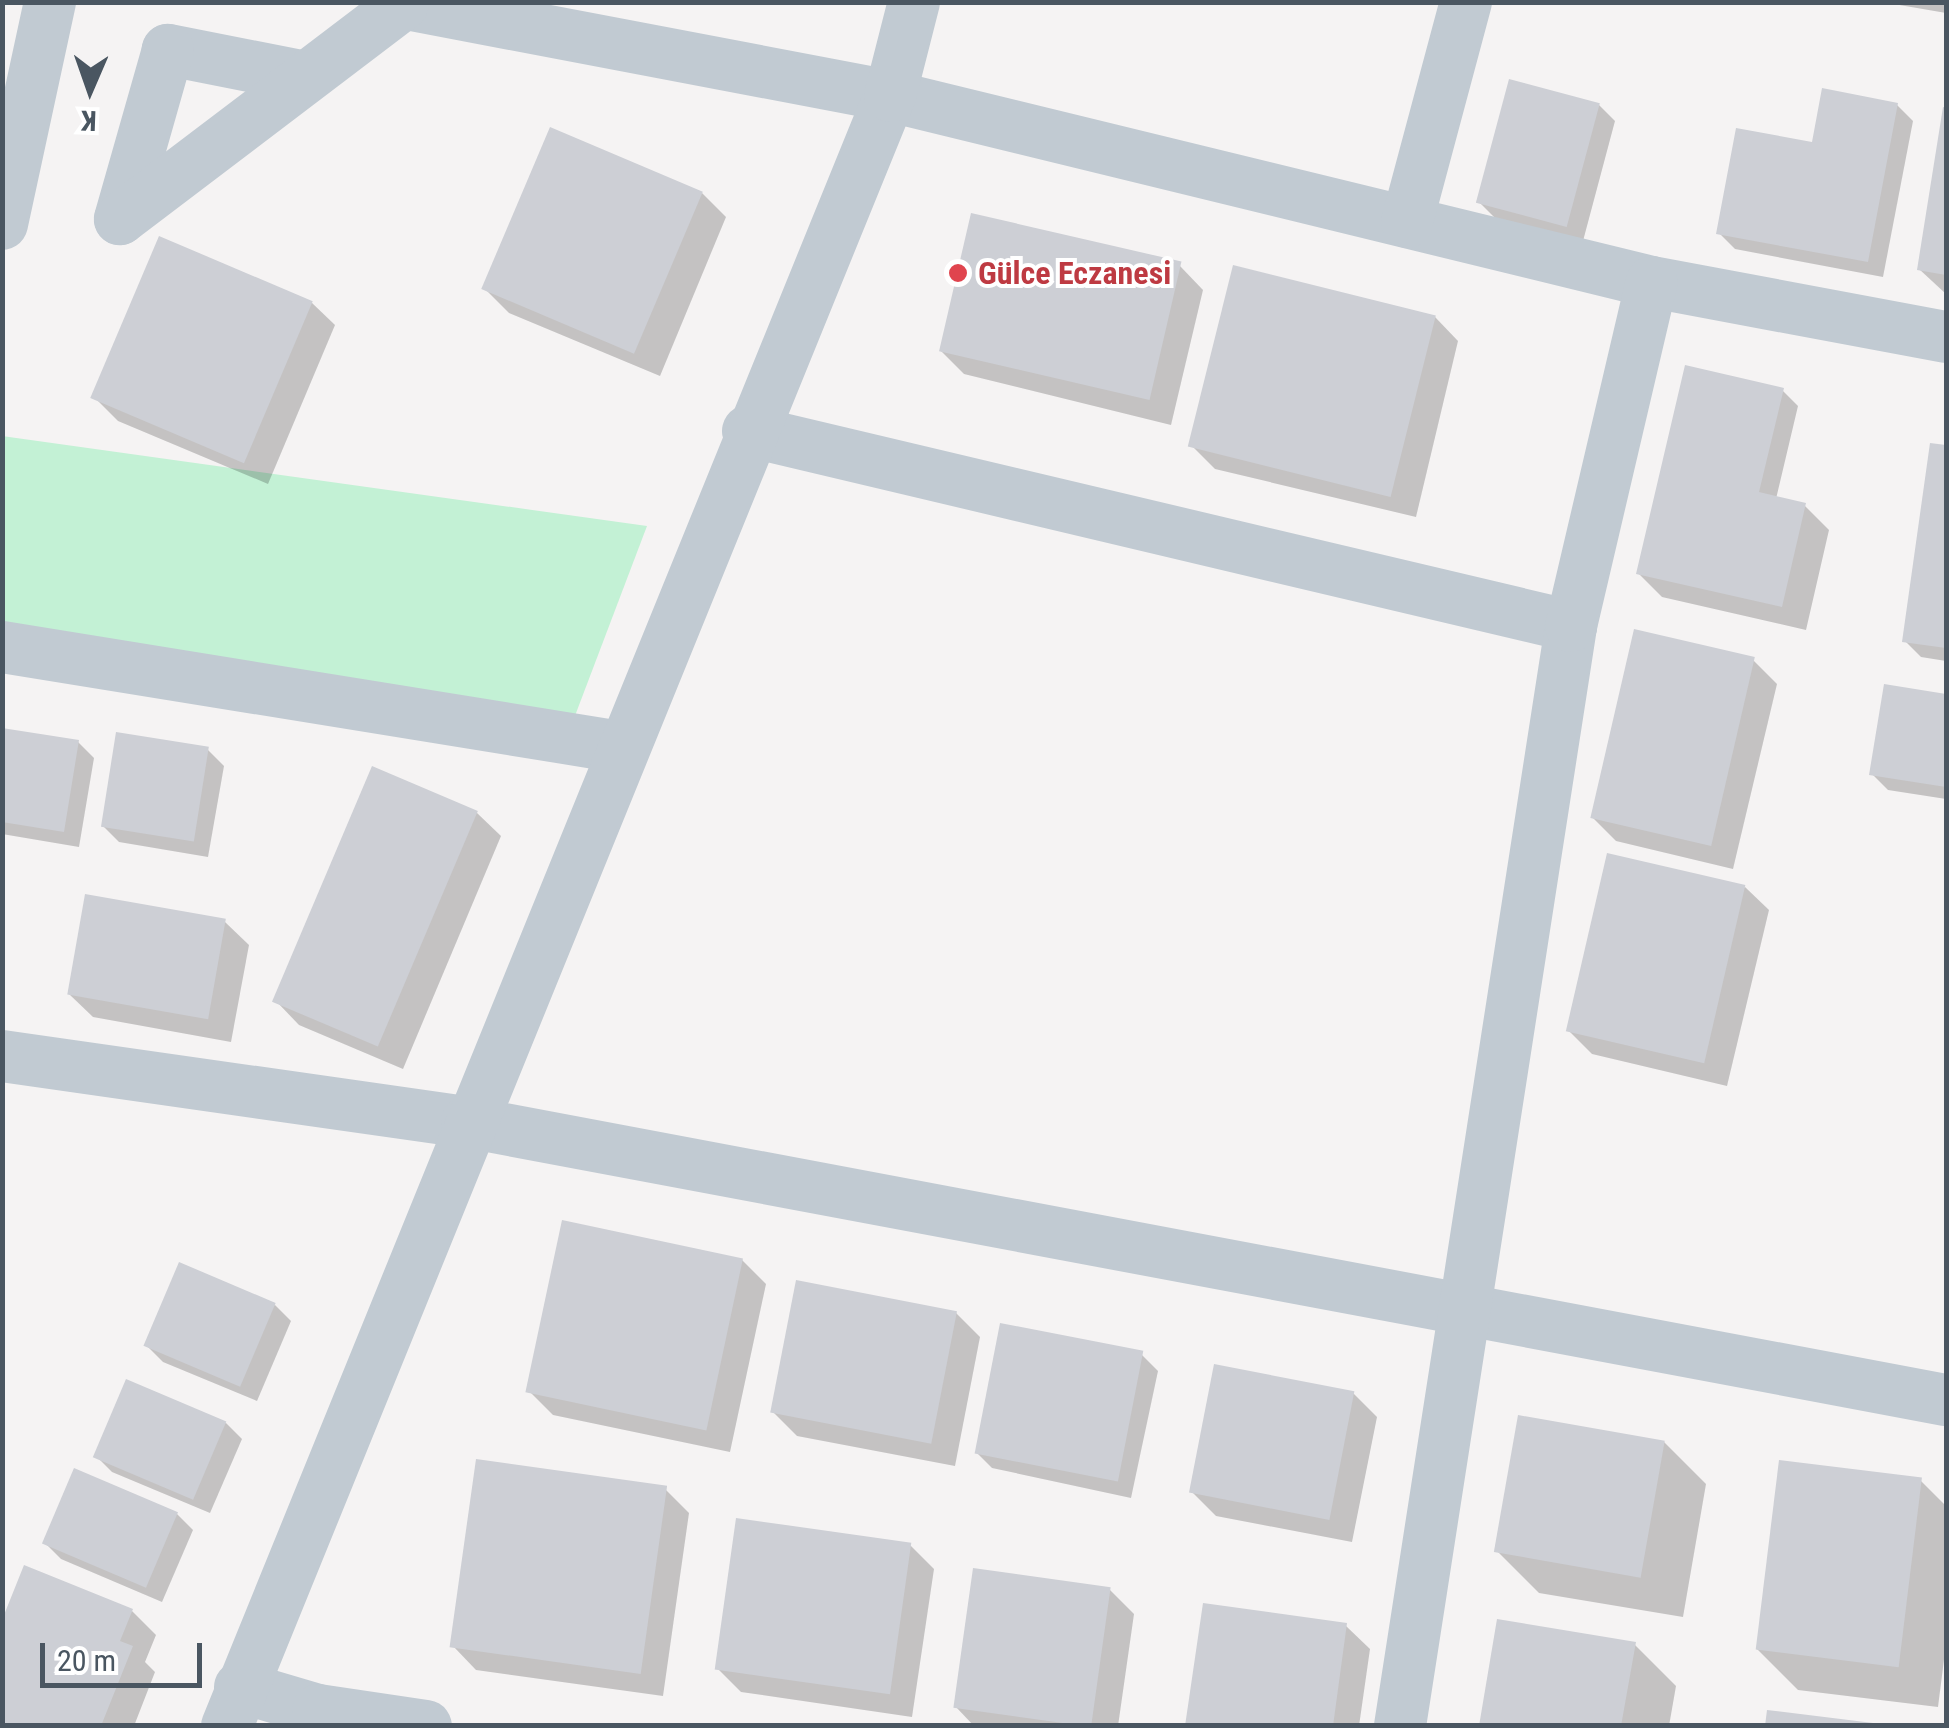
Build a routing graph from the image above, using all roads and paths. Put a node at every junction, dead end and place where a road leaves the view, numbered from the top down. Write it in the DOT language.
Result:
graph roads {
  1 [pos="50,2"];
  2 [pos="914,2"];
  3 [pos="1466,2"];
  4 [pos="400,3"];
  5 [pos="306,77"];
  6 [pos="890,96"];
  7 [pos="1408,222"];
  8 [pos="2,224"];
  9 [pos="1652,282"];
  10 [pos="1946,336"];
  11 [pos="748,432"];
  12 [pos="1570,626"];
  13 [pos="2,648"];
  14 [pos="620,747"];
  15 [pos="2,1056"];
  16 [pos="467,1122"];
  17 [pos="1465,1314"];
  18 [pos="1946,1400"];
  19 [pos="233,1706"];
  20 [pos="426,1726"];
  21 [pos="1400,1726"];
  1 -- 8 [label="street"];
  2 -- 6 [label="street"];
  3 -- 7 [label="street"];
  4 -- 5 [label="street"];
  4 -- 6 [label="street"];
  6 -- 7 [label="street"];
  6 -- 11 [label="street"];
  7 -- 9 [label="street"];
  9 -- 10 [label="street"];
  9 -- 12 [label="street"];
  11 -- 12 [label="street"];
  11 -- 14 [label="street"];
  12 -- 17 [label="street"];
  13 -- 14 [label="street"];
  14 -- 16 [label="street"];
  15 -- 16 [label="street"];
  16 -- 17 [label="street"];
  16 -- 19 [label="street"];
  17 -- 18 [label="street"];
  17 -- 21 [label="street"];
  19 -- 20 [label="street"];
}
